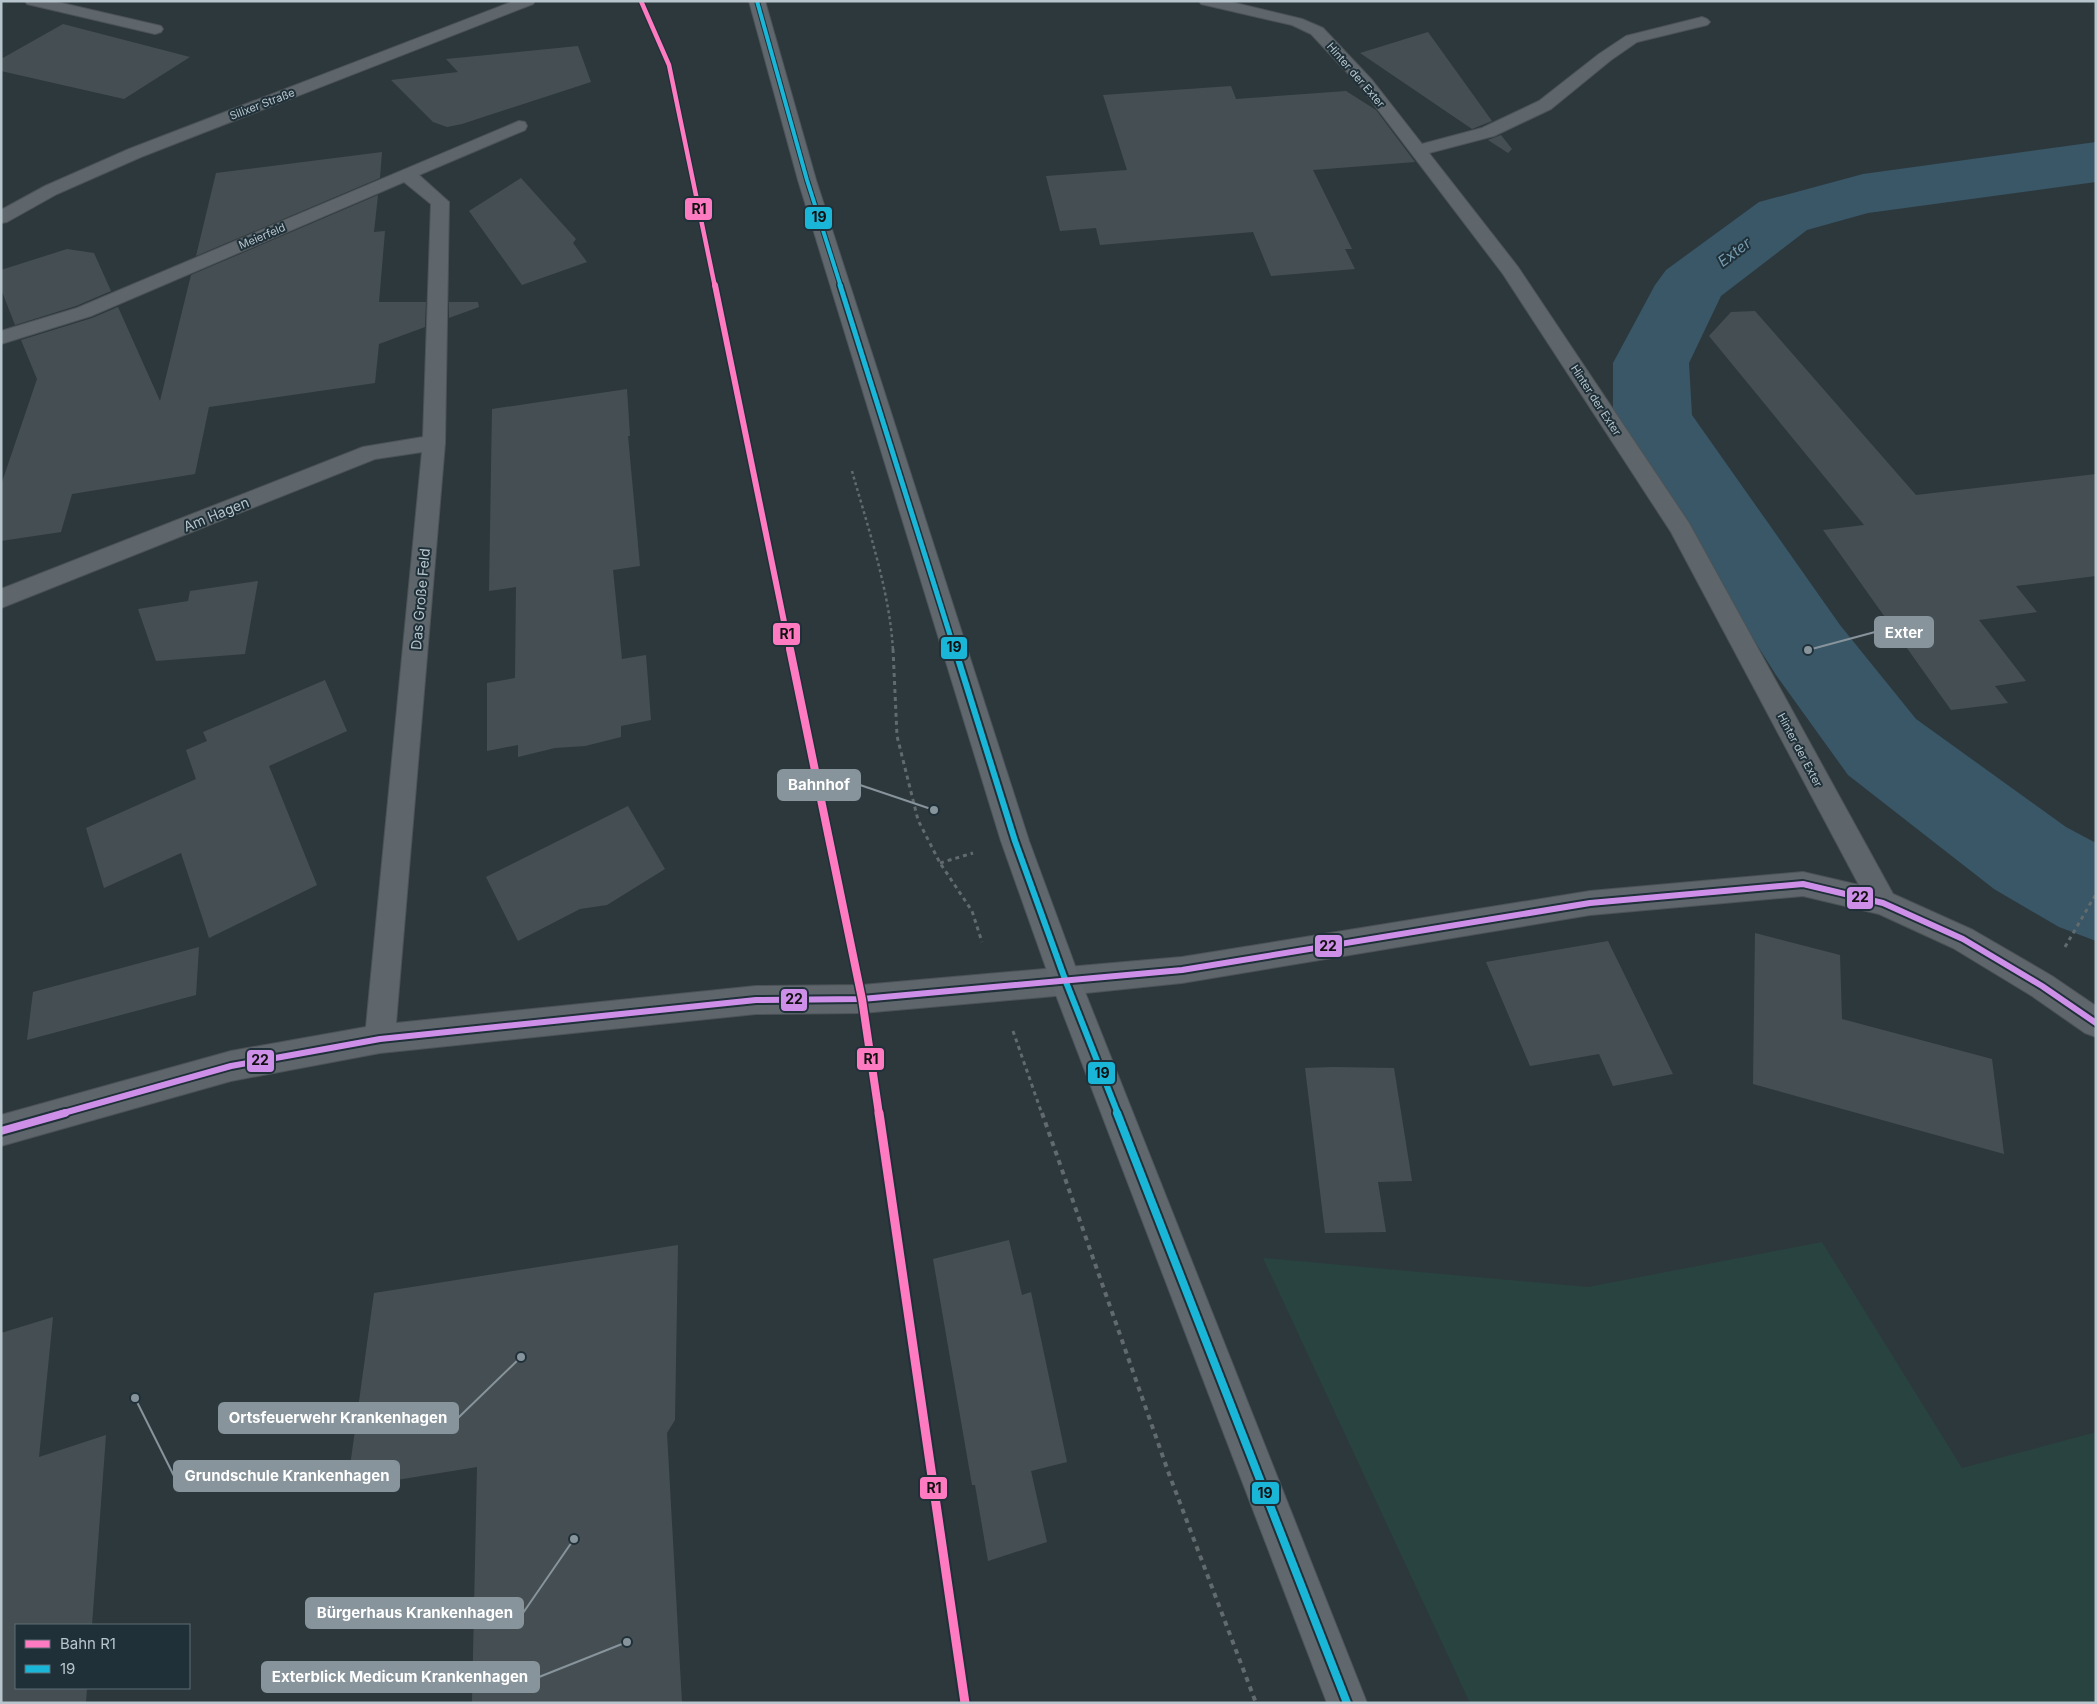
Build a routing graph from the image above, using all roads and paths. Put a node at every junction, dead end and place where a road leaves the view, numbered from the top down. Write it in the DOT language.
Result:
graph roads {
  1 [pos="32,1"];
  2 [pos="528,1"];
  3 [pos="757,1"];
  4 [pos="1206,1"];
  5 [pos="1702,22"];
  6 [pos="155,30"];
  7 [pos="519,126"];
  8 [pos="1418,150"];
  9 [pos="406,174"];
  10 [pos="1,218"];
  11 [pos="1,338"];
  12 [pos="434,442"];
  13 [pos="850,465"];
  14 [pos="1,599"];
  15 [pos="2096,894"];
  16 [pos="1883,903"];
  17 [pos="2067,944"];
  18 [pos="1066,982"];
  19 [pos="998,987"];
  20 [pos="2096,1022"];
  21 [pos="380,1039"];
  22 [pos="1,1131"];
  23 [pos="1256,1703"];
  24 [pos="1347,1703"];
  1 -- 6 [label="street"];
  2 -- 10 [label="street, Silixer Straße"];
  3 -- 18 [label="main road"];
  4 -- 8 [label="street, Hinter der Exter"];
  5 -- 8 [label="street"];
  7 -- 9 [label="street, Meierfeld"];
  8 -- 16 [label="street, Hinter der Exter"];
  9 -- 11 [label="street, Meierfeld"];
  9 -- 12 [label="street, Das Große Feld"];
  12 -- 14 [label="street, Am Hagen"];
  12 -- 21 [label="street, Das Große Feld"];
  13 -- 19 [label="path"];
  15 -- 17 [label="path"];
  16 -- 18 [label="street"];
  16 -- 20 [label="street"];
  18 -- 19 [label="street"];
  18 -- 24 [label="main road"];
  19 -- 21 [label="street"];
  19 -- 23 [label="path"];
  21 -- 22 [label="street"];
}
